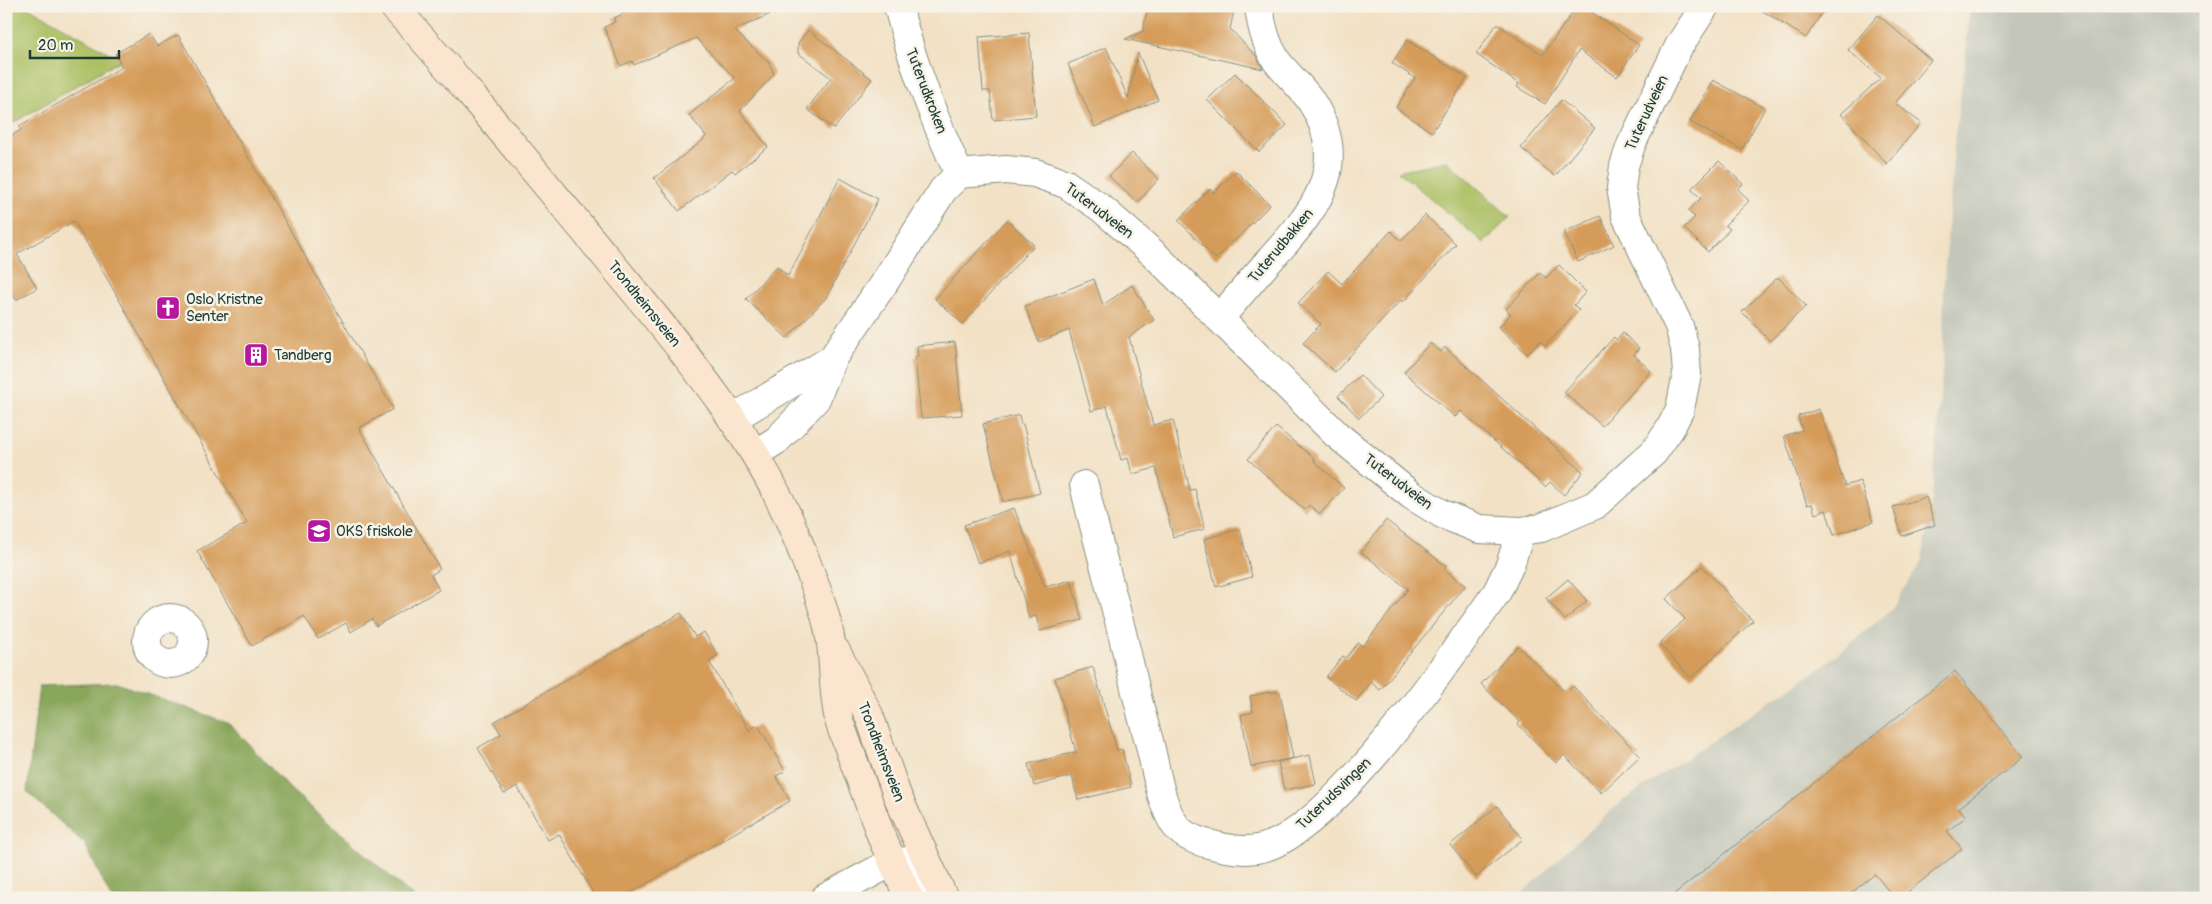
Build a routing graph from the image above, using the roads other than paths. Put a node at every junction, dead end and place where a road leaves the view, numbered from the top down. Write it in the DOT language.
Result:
graph roads {
  1 [pos="393,6"];
  2 [pos="898,6"];
  3 [pos="1258,6"];
  4 [pos="1697,9"];
  5 [pos="959,174"];
  6 [pos="1220,318"];
  7 [pos="832,360"];
  8 [pos="732,419"];
  9 [pos="755,454"];
  10 [pos="1084,485"];
  11 [pos="1521,531"];
  12 [pos="830,641"];
  13 [pos="892,862"];
  14 [pos="928,865"];
  15 [pos="908,897"];
  16 [pos="824,898"];
  17 [pos="944,898"];
  1 -- 8 [label="main road, Trondheimsveien"];
  2 -- 5 [label="street, Tuterudkroken"];
  3 -- 6 [label="street, Tuterudbakken"];
  4 -- 11 [label="street, Tuterudveien"];
  5 -- 6 [label="street, Tuterudveien"];
  5 -- 7 [label="street"];
  6 -- 11 [label="street, Tuterudveien"];
  7 -- 8 [label="street"];
  7 -- 9 [label="street"];
  8 -- 9 [label="main road, Trondheimsveien"];
  9 -- 12 [label="main road, Trondheimsveien"];
  10 -- 11 [label="street, Tuterudsvingen"];
  12 -- 13 [label="main road, Trondheimsveien"];
  12 -- 14 [label="main road, Trondheimsveien"];
  13 -- 14 [label="street"];
  13 -- 15 [label="main road, Trondheimsveien"];
  13 -- 16 [label="street"];
  14 -- 15 [label="street, Trondheimsveien"];
  14 -- 17 [label="main road, Trondheimsveien"];
}
